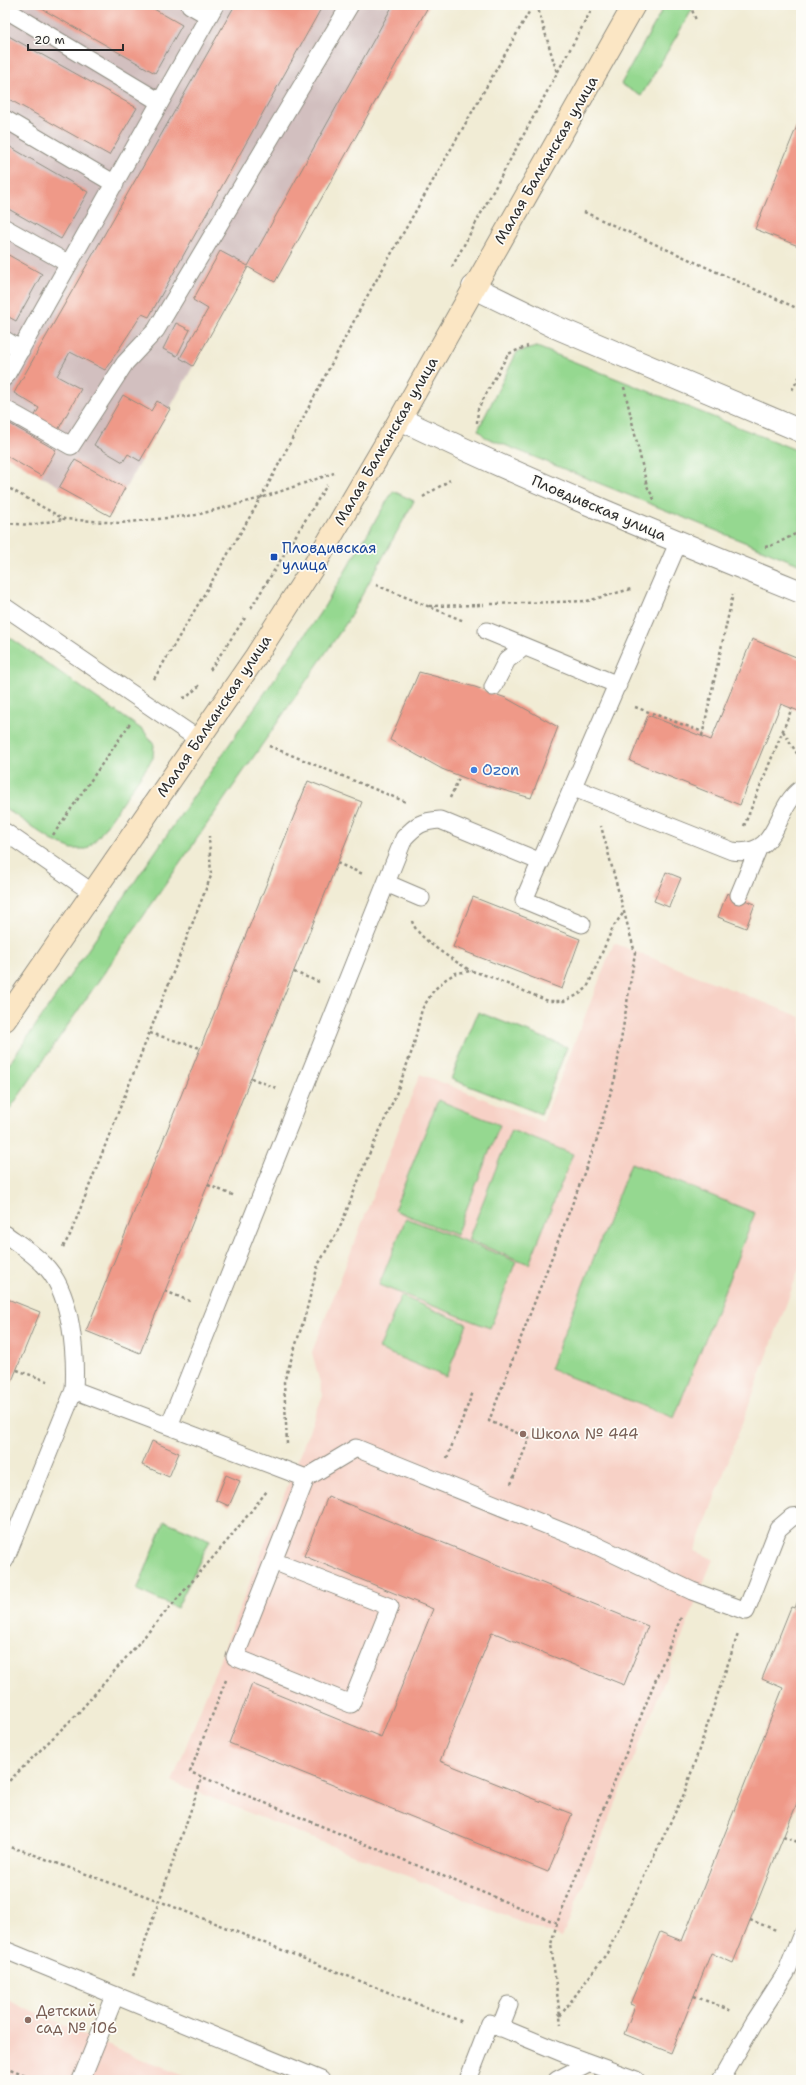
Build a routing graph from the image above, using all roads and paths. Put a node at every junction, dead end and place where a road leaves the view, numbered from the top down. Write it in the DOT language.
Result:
graph roads {
  1 [pos="190,5"];
  2 [pos="350,5"];
  3 [pos="533,5"];
  4 [pos="537,5"];
  5 [pos="594,5"];
  6 [pos="634,5"];
  7 [pos="690,5"];
  8 [pos="5,9"];
  9 [pos="212,10"];
  10 [pos="696,20"];
  11 [pos="557,73"];
  12 [pos="160,102"];
  13 [pos="5,119"];
  14 [pos="115,184"];
  15 [pos="584,212"];
  16 [pos="5,228"];
  17 [pos="69,264"];
  18 [pos="448,273"];
  19 [pos="473,287"];
  20 [pos="801,310"];
  21 [pos="5,340"];
  22 [pos="531,345"];
  23 [pos="21,350"];
  24 [pos="616,353"];
  25 [pos="801,374"];
  26 [pos="5,377"];
  27 [pos="792,390"];
  28 [pos="5,409"];
  29 [pos="400,419"];
  30 [pos="476,427"];
  31 [pos="801,431"];
  32 [pos="337,469"];
  33 [pos="333,474"];
  34 [pos="450,480"];
  35 [pos="5,486"];
  36 [pos="423,497"];
  37 [pos="261,498"];
  38 [pos="658,505"];
  39 [pos="64,519"];
  40 [pos="5,523"];
  41 [pos="678,542"];
  42 [pos="661,581"];
  43 [pos="376,585"];
  44 [pos="801,592"];
  45 [pos="733,594"];
  46 [pos="429,606"];
  47 [pos="5,607"];
  48 [pos="250,610"];
  49 [pos="246,617"];
  50 [pos="487,631"];
  51 [pos="524,647"];
  52 [pos="209,672"];
  53 [pos="205,678"];
  54 [pos="493,687"];
  55 [pos="615,692"];
  56 [pos="181,698"];
  57 [pos="792,708"];
  58 [pos="783,730"];
  59 [pos="703,732"];
  60 [pos="702,736"];
  61 [pos="198,739"];
  62 [pos="269,746"];
  63 [pos="801,760"];
  64 [pos="574,788"];
  65 [pos="801,789"];
  66 [pos="594,796"];
  67 [pos="425,821"];
  68 [pos="5,832"];
  69 [pos="209,836"];
  70 [pos="750,851"];
  71 [pos="541,862"];
  72 [pos="394,886"];
  73 [pos="93,893"];
  74 [pos="739,895"];
  75 [pos="421,898"];
  76 [pos="624,912"];
  77 [pos="582,924"];
  78 [pos="472,971"];
  79 [pos="5,1020"];
  80 [pos="150,1032"];
  81 [pos="200,1048"];
  82 [pos="5,1234"];
  83 [pos="48,1269"];
  84 [pos="16,1370"];
  85 [pos="74,1390"];
  86 [pos="473,1392"];
  87 [pos="169,1426"];
  88 [pos="531,1434"];
  89 [pos="529,1438"];
  90 [pos="284,1469"];
  91 [pos="306,1478"];
  92 [pos="438,1481"];
  93 [pos="502,1507"];
  94 [pos="801,1516"];
  95 [pos="5,1560"];
  96 [pos="273,1561"];
  97 [pos="692,1591"];
  98 [pos="746,1611"];
  99 [pos="235,1657"];
  100 [pos="202,1778"];
  101 [pos="5,1785"];
  102 [pos="783,1837"];
  103 [pos="801,1843"];
  104 [pos="5,1846"];
  105 [pos="159,1901"];
  106 [pos="557,1923"];
  107 [pos="801,1936"];
  108 [pos="5,1950"];
  109 [pos="694,1996"];
  110 [pos="120,1998"];
  111 [pos="509,2005"];
  112 [pos="560,2016"];
  113 [pos="755,2020"];
  114 [pos="494,2030"];
  115 [pos="566,2054"];
  116 [pos="590,2063"];
  117 [pos="5,2067"];
  118 [pos="38,2080"];
  119 [pos="81,2080"];
  120 [pos="321,2080"];
  121 [pos="468,2080"];
  122 [pos="557,2080"];
  123 [pos="636,2080"];
  124 [pos="721,2080"];
  1 -- 9 [label="lane"];
  2 -- 28 [label="lane"];
  3 -- 37 [label="path"];
  4 -- 11 [label="path"];
  5 -- 11 [label="path"];
  6 -- 19 [label="street, Малая Балканская улица"];
  7 -- 10 [label="path"];
  8 -- 12 [label="lane"];
  9 -- 12 [label="lane"];
  11 -- 18 [label="path"];
  12 -- 14 [label="lane"];
  13 -- 14 [label="lane"];
  14 -- 17 [label="lane"];
  15 -- 20 [label="path"];
  16 -- 17 [label="lane"];
  17 -- 23 [label="lane"];
  19 -- 24 [label="street"];
  19 -- 29 [label="street, Малая Балканская улица"];
  21 -- 23 [label="lane"];
  22 -- 30 [label="path"];
  23 -- 26 [label="lane"];
  24 -- 31 [label="street"];
  24 -- 38 [label="path"];
  25 -- 27 [label="path"];
  29 -- 41 [label="street, Пловдивская улица"];
  29 -- 61 [label="street, Малая Балканская улица"];
  32 -- 33 [label="path"];
  33 -- 37 [label="path"];
  33 -- 48 [label="path"];
  34 -- 36 [label="path"];
  35 -- 39 [label="path"];
  37 -- 39 [label="path"];
  39 -- 40 [label="path"];
  41 -- 42 [label="lane"];
  41 -- 44 [label="street, Пловдивская улица"];
  42 -- 46 [label="path"];
  42 -- 55 [label="lane"];
  43 -- 46 [label="path"];
  45 -- 59 [label="path"];
  46 -- 50 [label="path"];
  47 -- 61 [label="lane"];
  49 -- 52 [label="path"];
  50 -- 51 [label="lane"];
  51 -- 54 [label="lane"];
  51 -- 55 [label="lane"];
  53 -- 56 [label="path"];
  55 -- 59 [label="path"];
  55 -- 64 [label="lane"];
  57 -- 58 [label="path"];
  58 -- 63 [label="path"];
  58 -- 70 [label="path"];
  59 -- 60 [label="path"];
  61 -- 73 [label="street, Малая Балканская улица"];
  62 -- 67 [label="path"];
  64 -- 66 [label="lane"];
  64 -- 71 [label="lane"];
  65 -- 70 [label="lane"];
  66 -- 70 [label="lane"];
  66 -- 76 [label="path"];
  67 -- 71 [label="lane"];
  67 -- 72 [label="lane"];
  68 -- 73 [label="lane"];
  69 -- 80 [label="path"];
  70 -- 74 [label="lane"];
  71 -- 77 [label="lane"];
  72 -- 75 [label="lane"];
  72 -- 78 [label="path"];
  72 -- 87 [label="lane"];
  73 -- 79 [label="street, Малая Балканская улица"];
  76 -- 78 [label="path"];
  76 -- 89 [label="path"];
  78 -- 90 [label="path"];
  80 -- 81 [label="path"];
  80 -- 83 [label="path"];
  82 -- 83 [label="lane"];
  83 -- 85 [label="lane"];
  84 -- 85 [label="path"];
  85 -- 87 [label="lane"];
  85 -- 95 [label="lane"];
  86 -- 92 [label="path"];
  87 -- 90 [label="lane"];
  88 -- 89 [label="path"];
  89 -- 93 [label="path"];
  90 -- 91 [label="lane"];
  90 -- 101 [label="path"];
  91 -- 92 [label="lane"];
  91 -- 96 [label="lane"];
  92 -- 93 [label="lane"];
  93 -- 97 [label="lane"];
  94 -- 98 [label="lane"];
  96 -- 99 [label="lane"];
  96 -- 99 [label="lane"];
  97 -- 98 [label="lane"];
  97 -- 106 [label="path"];
  98 -- 112 [label="path"];
  99 -- 100 [label="path"];
  100 -- 105 [label="path"];
  100 -- 106 [label="path"];
  102 -- 103 [label="path"];
  104 -- 105 [label="path"];
  105 -- 110 [label="path"];
  105 -- 114 [label="path"];
  106 -- 112 [label="path"];
  107 -- 113 [label="lane"];
  108 -- 110 [label="lane"];
  109 -- 113 [label="path"];
  110 -- 119 [label="lane"];
  110 -- 120 [label="lane"];
  111 -- 114 [label="lane"];
  112 -- 115 [label="path"];
  113 -- 124 [label="lane"];
  114 -- 115 [label="lane"];
  114 -- 121 [label="lane"];
  115 -- 116 [label="lane"];
  116 -- 122 [label="lane"];
  116 -- 123 [label="lane"];
  117 -- 118 [label="path"];
}
